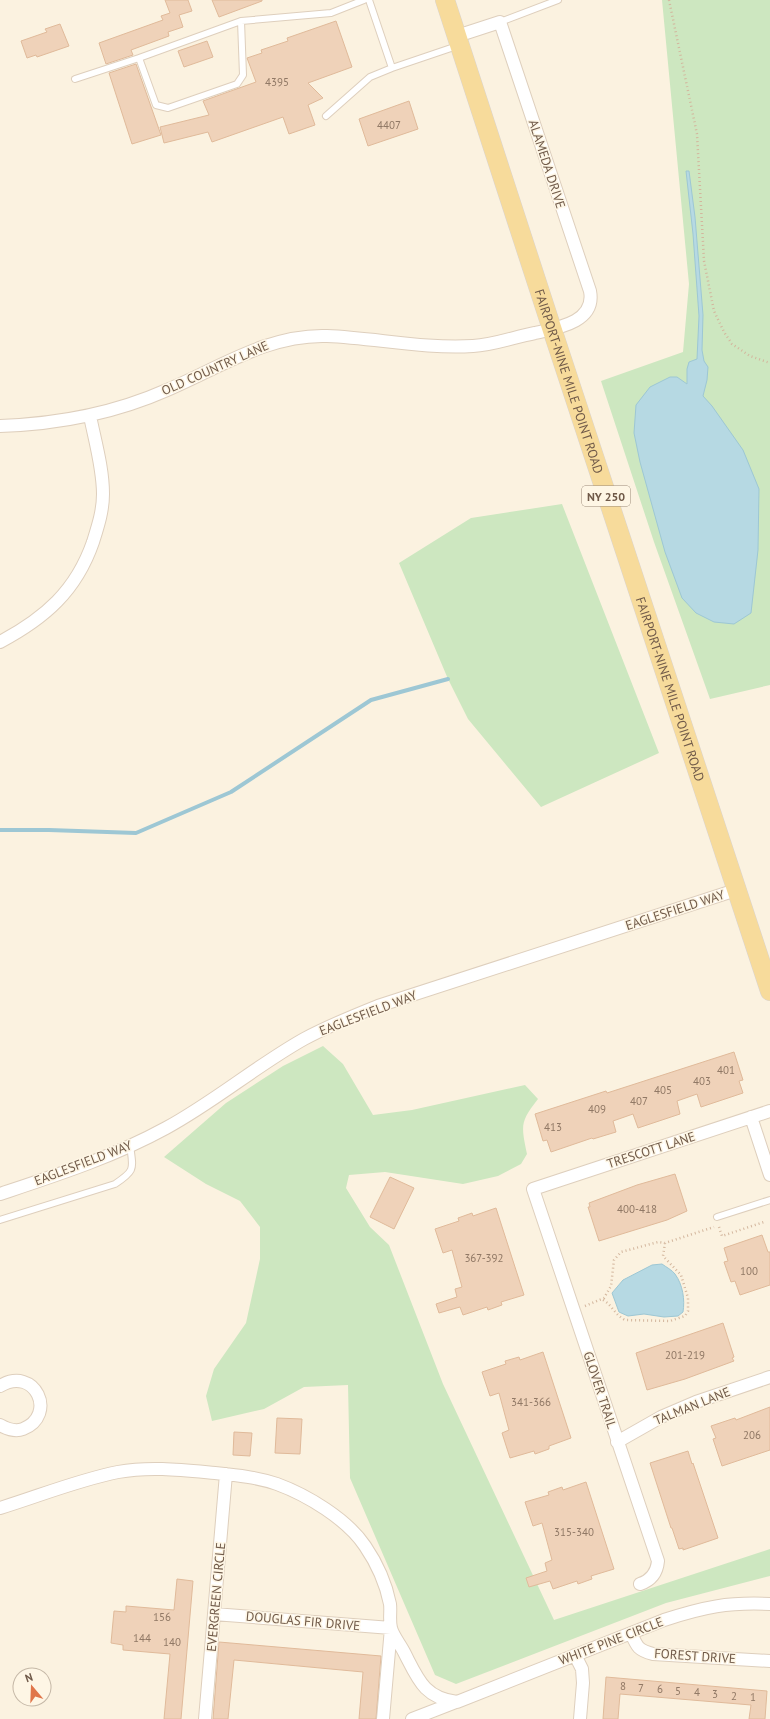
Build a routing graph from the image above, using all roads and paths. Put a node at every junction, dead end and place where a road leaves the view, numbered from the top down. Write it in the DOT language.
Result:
graph roads {
  1 [pos="364,0"];
  2 [pos="369,0"];
  3 [pos="445,0"];
  4 [pos="558,0"];
  5 [pos="668,0"];
  6 [pos="540,3"];
  7 [pos="241,21"];
  8 [pos="500,22"];
  9 [pos="458,40"];
  10 [pos="139,58"];
  11 [pos="392,68"];
  12 [pos="75,79"];
  13 [pos="326,116"];
  14 [pos="552,329"];
  15 [pos="770,363"];
  16 [pos="90,416"];
  17 [pos="0,426"];
  18 [pos="0,642"];
  19 [pos="736,890"];
  20 [pos="770,991"];
  21 [pos="770,1111"];
  22 [pos="751,1117"];
  23 [pos="130,1146"];
  24 [pos="770,1175"];
  25 [pos="533,1189"];
  26 [pos="0,1194"];
  27 [pos="770,1200"];
  28 [pos="717,1217"];
  29 [pos="0,1220"];
  30 [pos="764,1222"];
  31 [pos="665,1243"];
  32 [pos="602,1299"];
  33 [pos="573,1310"];
  34 [pos="770,1377"];
  35 [pos="0,1386"];
  36 [pos="0,1424"];
  37 [pos="617,1442"];
  38 [pos="226,1474"];
  39 [pos="0,1508"];
  40 [pos="640,1584"];
  41 [pos="770,1604"];
  42 [pos="214,1614"];
  43 [pos="391,1628"];
  44 [pos="631,1633"];
  45 [pos="575,1655"];
  46 [pos="770,1661"];
  47 [pos="457,1702"];
  48 [pos="205,1719"];
  49 [pos="384,1719"];
  50 [pos="412,1719"];
  51 [pos="580,1719"];
  1 -- 7 [label="lane"];
  2 -- 11 [label="lane"];
  3 -- 9 [label="main road, FAIRPORT-NINE MILE POINT ROAD / NY 250"];
  4 -- 6 [label="lane"];
  5 -- 15 [label="path"];
  6 -- 8 [label="lane"];
  7 -- 10 [label="lane"];
  7 -- 10 [label="lane"];
  8 -- 9 [label="street"];
  8 -- 14 [label="street, ALAMEDA DRIVE"];
  9 -- 11 [label="lane"];
  9 -- 14 [label="main road, FAIRPORT-NINE MILE POINT ROAD / NY 250"];
  10 -- 12 [label="lane"];
  11 -- 13 [label="lane"];
  14 -- 16 [label="street, OLD COUNTRY LANE"];
  14 -- 19 [label="main road, FAIRPORT-NINE MILE POINT ROAD / NY 250"];
  16 -- 17 [label="street, OLD COUNTRY LANE"];
  16 -- 18 [label="street"];
  19 -- 20 [label="main road, FAIRPORT-NINE MILE POINT ROAD / NY 250"];
  19 -- 23 [label="street, EAGLESFIELD WAY"];
  21 -- 22 [label="street, TRESCOTT LANE"];
  22 -- 24 [label="street"];
  22 -- 25 [label="street, TRESCOTT LANE"];
  23 -- 26 [label="street, EAGLESFIELD WAY"];
  23 -- 29 [label="lane"];
  25 -- 33 [label="street, GLOVER TRAIL"];
  27 -- 28 [label="lane"];
  30 -- 31 [label="path"];
  31 -- 32 [label="path"];
  31 -- 32 [label="path"];
  32 -- 33 [label="path"];
  33 -- 37 [label="street, GLOVER TRAIL"];
  34 -- 37 [label="street, TALMAN LANE"];
  35 -- 36 [label="street"];
  37 -- 40 [label="street, GLOVER TRAIL"];
  38 -- 39 [label="street"];
  38 -- 42 [label="street, EVERGREEN CIRCLE"];
  38 -- 43 [label="street"];
  41 -- 44 [label="street, WHITE PINE CIRCLE"];
  42 -- 43 [label="street, DOUGLAS FIR DRIVE"];
  42 -- 48 [label="street, EVERGREEN CIRCLE"];
  43 -- 47 [label="street"];
  43 -- 49 [label="street"];
  44 -- 45 [label="street, WHITE PINE CIRCLE"];
  44 -- 46 [label="street, FOREST DRIVE"];
  45 -- 47 [label="street, WHITE PINE CIRCLE"];
  45 -- 51 [label="street"];
  47 -- 50 [label="street, WHITE PINE CIRCLE"];
}
